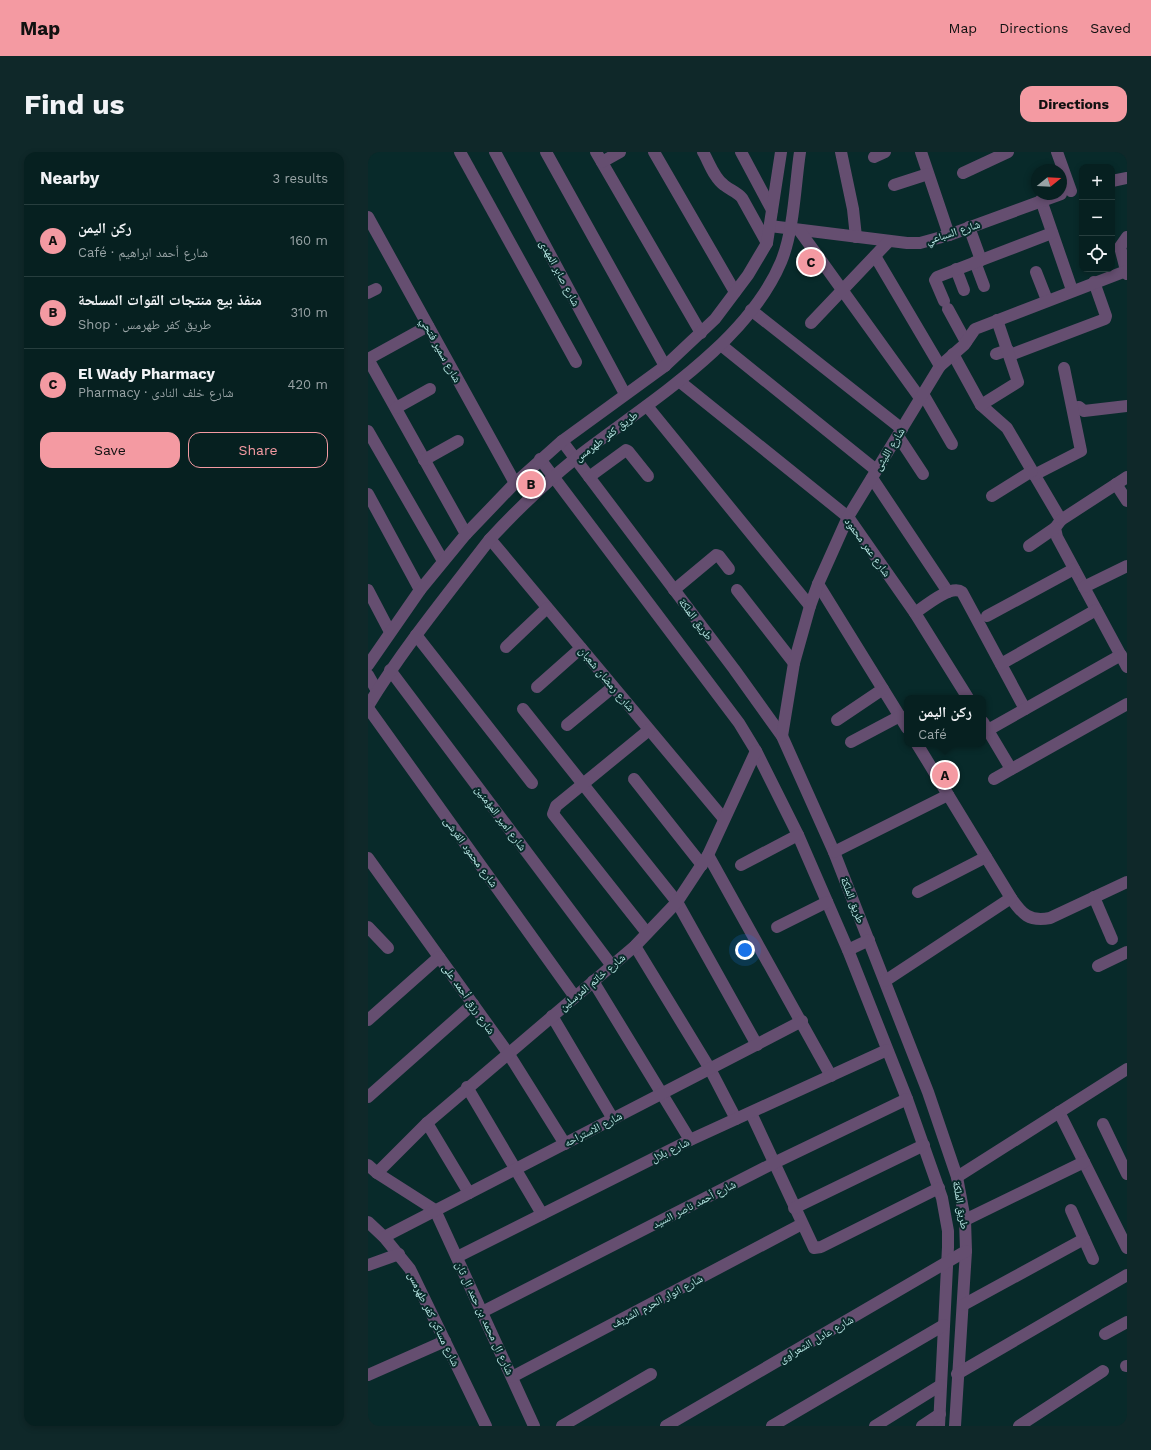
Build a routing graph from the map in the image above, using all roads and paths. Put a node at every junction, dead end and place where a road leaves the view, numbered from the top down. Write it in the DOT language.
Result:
graph roads {
  1 [pos="460,152"];
  2 [pos="495,152"];
  3 [pos="546,152"];
  4 [pos="620,152"];
  5 [pos="654,152"];
  6 [pos="703,152"];
  7 [pos="741,152"];
  8 [pos="800,152"];
  9 [pos="841,152"];
  10 [pos="920,152"];
  11 [pos="1008,152"];
  12 [pos="1057,152"];
  13 [pos="779,154"];
  14 [pos="599,157"];
  15 [pos="963,173"];
  16 [pos="928,174"];
  17 [pos="1127,178"];
  18 [pos="1115,181"];
  19 [pos="894,185"];
  20 [pos="1069,192"];
  21 [pos="1041,200"];
  22 [pos="772,210"];
  23 [pos="369,220"];
  24 [pos="770,226"];
  25 [pos="969,227"];
  26 [pos="794,229"];
  27 [pos="1052,233"];
  28 [pos="949,236"];
  29 [pos="856,237"];
  30 [pos="1127,237"];
  31 [pos="889,241"];
  32 [pos="767,243"];
  33 [pos="875,256"];
  34 [pos="978,261"];
  35 [pos="956,270"];
  36 [pos="1036,272"];
  37 [pos="1126,272"];
  38 [pos="1094,282"];
  39 [pos="984,286"];
  40 [pos="842,290"];
  41 [pos="964,290"];
  42 [pos="1072,290"];
  43 [pos="735,292"];
  44 [pos="1047,300"];
  45 [pos="751,310"];
  46 [pos="997,320"];
  47 [pos="811,323"];
  48 [pos="428,326"];
  49 [pos="702,333"];
  50 [pos="966,342"];
  51 [pos="721,345"];
  52 [pos="1009,353"];
  53 [pos="953,354"];
  54 [pos="996,354"];
  55 [pos="368,359"];
  56 [pos="576,362"];
  57 [pos="665,366"];
  58 [pos="940,366"];
  59 [pos="1064,368"];
  60 [pos="679,381"];
  61 [pos="430,389"];
  62 [pos="625,394"];
  63 [pos="922,396"];
  64 [pos="981,405"];
  65 [pos="647,406"];
  66 [pos="1127,406"];
  67 [pos="396,408"];
  68 [pos="1073,408"];
  69 [pos="368,431"];
  70 [pos="900,432"];
  71 [pos="458,441"];
  72 [pos="562,442"];
  73 [pos="952,444"];
  74 [pos="540,459"];
  75 [pos="575,459"];
  76 [pos="424,460"];
  77 [pos="1033,473"];
  78 [pos="874,474"];
  79 [pos="923,474"];
  80 [pos="648,476"];
  81 [pos="554,477"];
  82 [pos="589,477"];
  83 [pos="1127,477"];
  84 [pos="515,484"];
  85 [pos="1116,484"];
  86 [pos="368,494"];
  87 [pos="992,496"];
  88 [pos="1127,501"];
  89 [pos="848,517"];
  90 [pos="1058,524"];
  91 [pos="466,534"];
  92 [pos="490,539"];
  93 [pos="1029,546"];
  94 [pos="442,562"];
  95 [pos="1127,566"];
  96 [pos="729,569"];
  97 [pos="1074,569"];
  98 [pos="818,584"];
  99 [pos="1084,588"];
  100 [pos="368,590"];
  101 [pos="420,590"];
  102 [pos="674,590"];
  103 [pos="736,590"];
  104 [pos="948,592"];
  105 [pos="810,606"];
  106 [pos="547,608"];
  107 [pos="1096,610"];
  108 [pos="915,613"];
  109 [pos="987,616"];
  110 [pos="390,632"];
  111 [pos="416,635"];
  112 [pos="506,647"];
  113 [pos="581,648"];
  114 [pos="1121,655"];
  115 [pos="794,664"];
  116 [pos="1001,664"];
  117 [pos="368,665"];
  118 [pos="1127,667"];
  119 [pos="390,670"];
  120 [pos="368,674"];
  121 [pos="537,687"];
  122 [pos="613,687"];
  123 [pos="883,689"];
  124 [pos="377,691"];
  125 [pos="966,695"];
  126 [pos="1127,704"];
  127 [pos="368,707"];
  128 [pos="523,709"];
  129 [pos="1026,709"];
  130 [pos="900,716"];
  131 [pos="837,720"];
  132 [pos="904,723"];
  133 [pos="567,725"];
  134 [pos="986,726"];
  135 [pos="650,730"];
  136 [pos="782,736"];
  137 [pos="851,742"];
  138 [pos="919,747"];
  139 [pos="756,752"];
  140 [pos="1012,769"];
  141 [pos="634,779"];
  142 [pos="994,779"];
  143 [pos="532,783"];
  144 [pos="583,784"];
  145 [pos="948,795"];
  146 [pos="724,819"];
  147 [pos="798,836"];
  148 [pos="834,852"];
  149 [pos="986,857"];
  150 [pos="368,858"];
  151 [pos="705,860"];
  152 [pos="741,865"];
  153 [pos="1127,882"];
  154 [pos="918,892"];
  155 [pos="1094,897"];
  156 [pos="1011,898"];
  157 [pos="677,902"];
  158 [pos="828,902"];
  159 [pos="368,927"];
  160 [pos="777,927"];
  161 [pos="647,933"];
  162 [pos="1112,939"];
  163 [pos="869,940"];
  164 [pos="635,946"];
  165 [pos="388,948"];
  166 [pos="848,950"];
  167 [pos="1127,952"];
  168 [pos="439,957"];
  169 [pos="612,966"];
  170 [pos="1098,966"];
  171 [pos="593,981"];
  172 [pos="885,981"];
  173 [pos="574,997"];
  174 [pos="473,1004"];
  175 [pos="552,1016"];
  176 [pos="368,1020"];
  177 [pos="802,1021"];
  178 [pos="757,1044"];
  179 [pos="887,1050"];
  180 [pos="508,1053"];
  181 [pos="710,1069"];
  182 [pos="1127,1069"];
  183 [pos="831,1076"];
  184 [pos="467,1088"];
  185 [pos="662,1094"];
  186 [pos="368,1097"];
  187 [pos="906,1099"];
  188 [pos="1059,1112"];
  189 [pos="751,1113"];
  190 [pos="613,1119"];
  191 [pos="736,1119"];
  192 [pos="427,1123"];
  193 [pos="1103,1124"];
  194 [pos="690,1140"];
  195 [pos="565,1144"];
  196 [pos="924,1145"];
  197 [pos="774,1162"];
  198 [pos="1084,1162"];
  199 [pos="372,1169"];
  200 [pos="515,1169"];
  201 [pos="1127,1174"];
  202 [pos="957,1177"];
  203 [pos="939,1188"];
  204 [pos="469,1193"];
  205 [pos="794,1208"];
  206 [pos="435,1210"];
  207 [pos="1071,1210"];
  208 [pos="542,1214"];
  209 [pos="965,1220"];
  210 [pos="368,1222"];
  211 [pos="802,1224"];
  212 [pos="384,1237"];
  213 [pos="1084,1239"];
  214 [pos="1127,1248"];
  215 [pos="966,1251"];
  216 [pos="399,1254"];
  217 [pos="457,1257"];
  218 [pos="1093,1259"];
  219 [pos="946,1263"];
  220 [pos="368,1265"];
  221 [pos="1127,1275"];
  222 [pos="963,1305"];
  223 [pos="482,1312"];
  224 [pos="1127,1322"];
  225 [pos="944,1325"];
  226 [pos="1105,1334"];
  227 [pos="445,1341"];
  228 [pos="1103,1371"];
  229 [pos="651,1374"];
  230 [pos="957,1374"];
  231 [pos="368,1375"];
  232 [pos="512,1377"];
  233 [pos="941,1385"];
  234 [pos="939,1420"];
  235 [pos="486,1426"];
  236 [pos="534,1426"];
  237 [pos="562,1426"];
  238 [pos="666,1426"];
  239 [pos="772,1426"];
  240 [pos="876,1426"];
  241 [pos="922,1426"];
  242 [pos="955,1426"];
  243 [pos="1019,1426"];
  1 -- 56 [label="street"];
  2 -- 62 [label="street, شارع صابر المهدى"];
  3 -- 57 [label="street"];
  4 -- 14 [label="street"];
  5 -- 43 [label="street"];
  6 -- 32 [label="street"];
  7 -- 22 [label="street"];
  8 -- 26 [label="street, طريق كفر طهرمس"];
  9 -- 29 [label="street"];
  10 -- 16 [label="street"];
  11 -- 15 [label="street"];
  12 -- 20 [label="street"];
  13 -- 22 [label="street, طريق كفر طهرمس"];
  14 -- 49 [label="street"];
  16 -- 19 [label="street"];
  16 -- 28 [label="street"];
  17 -- 18 [label="street"];
  21 -- 25 [label="street, شارع السباعي"];
  21 -- 27 [label="street"];
  22 -- 24 [label="street, طريق كفر طهرمس"];
  23 -- 48 [label="street, شارع سمير فتحي"];
  24 -- 26 [label="street, شارع السباعي"];
  24 -- 32 [label="street, طريق كفر طهرمس"];
  25 -- 28 [label="street, شارع السباعي"];
  25 -- 34 [label="street"];
  26 -- 29 [label="street, شارع السباعي"];
  26 -- 40 [label="street"];
  26 -- 45 [label="street, طريق كفر طهرمس"];
  27 -- 34 [label="street"];
  27 -- 42 [label="street"];
  28 -- 31 [label="street, شارع السباعي"];
  29 -- 31 [label="street, شارع السباعي"];
  30 -- 37 [label="street"];
  31 -- 33 [label="street"];
  32 -- 43 [label="street, طريق كفر طهرمس"];
  33 -- 40 [label="street"];
  33 -- 58 [label="street"];
  34 -- 35 [label="street"];
  34 -- 39 [label="street"];
  35 -- 41 [label="street"];
  35 -- 50 [label="street"];
  36 -- 44 [label="street"];
  37 -- 38 [label="street, شارع الليثى"];
  38 -- 42 [label="street, شارع الليثى"];
  38 -- 52 [label="street"];
  40 -- 47 [label="street"];
  40 -- 63 [label="street"];
  42 -- 44 [label="street, شارع الليثى"];
  43 -- 49 [label="street, طريق كفر طهرمس"];
  44 -- 46 [label="street, شارع الليثى"];
  45 -- 51 [label="street, طريق كفر طهرمس"];
  45 -- 70 [label="street"];
  46 -- 50 [label="street, شارع الليثى"];
  46 -- 52 [label="street"];
  48 -- 55 [label="street"];
  48 -- 84 [label="street, شارع سمير فتحي"];
  49 -- 57 [label="street, طريق كفر طهرمس"];
  50 -- 53 [label="street, شارع الليثى"];
  51 -- 60 [label="street, طريق كفر طهرمس"];
  51 -- 78 [label="street"];
  52 -- 54 [label="street"];
  52 -- 64 [label="street"];
  53 -- 58 [label="street, شارع الليثى"];
  53 -- 64 [label="street"];
  55 -- 67 [label="street"];
  57 -- 62 [label="street, طريق كفر طهرمس"];
  58 -- 63 [label="street, شارع الليثى"];
  59 -- 68 [label="street"];
  60 -- 65 [label="street, طريق كفر طهرمس"];
  60 -- 89 [label="street, شارع عمر محمود"];
  61 -- 67 [label="street"];
  62 -- 72 [label="street, طريق كفر طهرمس"];
  63 -- 70 [label="street, شارع الليثى"];
  63 -- 73 [label="street"];
  64 -- 77 [label="street"];
  65 -- 75 [label="street, طريق كفر طهرمس"];
  65 -- 105 [label="street"];
  66 -- 68 [label="street"];
  67 -- 76 [label="street"];
  68 -- 77 [label="street"];
  69 -- 94 [label="street"];
  70 -- 78 [label="street, شارع الليثى"];
  70 -- 79 [label="street"];
  71 -- 76 [label="street"];
  72 -- 74 [label="street, طريق كفر طهرمس"];
  72 -- 75 [label="street, طريق الملكة"];
  74 -- 81 [label="street, طريق الملكة"];
  74 -- 84 [label="street, طريق كفر طهرمس"];
  75 -- 81 [label="street, طريق كفر طهرمس"];
  75 -- 82 [label="street, طريق الملكة"];
  76 -- 91 [label="street"];
  77 -- 87 [label="street"];
  77 -- 90 [label="street"];
  78 -- 89 [label="street, شارع الليثى"];
  78 -- 104 [label="street"];
  80 -- 82 [label="street"];
  81 -- 92 [label="street, طريق كفر طهرمس"];
  81 -- 139 [label="street, طريق الملكة"];
  82 -- 102 [label="street, طريق الملكة"];
  83 -- 85 [label="street"];
  84 -- 91 [label="street, طريق كفر طهرمس"];
  85 -- 88 [label="street"];
  85 -- 90 [label="street"];
  86 -- 101 [label="street"];
  89 -- 98 [label="street, شارع الليثى"];
  89 -- 108 [label="street, شارع عمر محمود"];
  90 -- 93 [label="street"];
  90 -- 97 [label="street"];
  91 -- 94 [label="street, طريق كفر طهرمس"];
  92 -- 106 [label="street, شارع رمضان شعبان"];
  92 -- 111 [label="street, طريق كفر طهرمس"];
  94 -- 101 [label="street, طريق كفر طهرمس"];
  95 -- 99 [label="street"];
  96 -- 102 [label="street"];
  97 -- 99 [label="street"];
  97 -- 109 [label="street"];
  98 -- 105 [label="street, شارع الليثى"];
  98 -- 123 [label="street"];
  99 -- 107 [label="street"];
  100 -- 110 [label="street"];
  101 -- 110 [label="street, طريق كفر طهرمس"];
  102 -- 136 [label="street, طريق الملكة"];
  103 -- 115 [label="street"];
  104 -- 108 [label="street"];
  104 -- 116 [label="street"];
  105 -- 115 [label="street, شارع الليثى"];
  106 -- 112 [label="street"];
  106 -- 113 [label="street, شارع رمضان شعبان"];
  107 -- 114 [label="street"];
  107 -- 116 [label="street"];
  108 -- 125 [label="street, شارع عمر محمود"];
  110 -- 117 [label="street, طريق كفر طهرمس"];
  111 -- 119 [label="street, طريق كفر طهرمس"];
  111 -- 143 [label="street"];
  113 -- 121 [label="street"];
  113 -- 122 [label="street, شارع رمضان شعبان"];
  114 -- 118 [label="street"];
  114 -- 129 [label="street"];
  115 -- 136 [label="street, شارع الليثى"];
  116 -- 129 [label="street"];
  119 -- 124 [label="street, طريق كفر طهرمس"];
  119 -- 169 [label="street, شارع امير المؤمنين"];
  120 -- 124 [label="street"];
  122 -- 133 [label="street"];
  122 -- 135 [label="street, شارع رمضان شعبان"];
  123 -- 130 [label="street"];
  123 -- 131 [label="street"];
  124 -- 127 [label="street, طريق كفر طهرمس"];
  126 -- 140 [label="street"];
  127 -- 173 [label="street, شارع محمود القرشى"];
  128 -- 144 [label="street"];
  129 -- 134 [label="street"];
  130 -- 132 [label="street"];
  130 -- 137 [label="street"];
  134 -- 140 [label="street"];
  135 -- 144 [label="street"];
  135 -- 146 [label="street, شارع رمضان شعبان"];
  136 -- 148 [label="street, طريق الملكة"];
  138 -- 145 [label="street"];
  139 -- 146 [label="street, شارع خاتم المرسلين"];
  139 -- 147 [label="street, طريق الملكة"];
  140 -- 142 [label="street"];
  141 -- 151 [label="street"];
  144 -- 157 [label="street"];
  144 -- 161 [label="street"];
  145 -- 148 [label="street"];
  145 -- 149 [label="street"];
  146 -- 151 [label="street, شارع خاتم المرسلين"];
  147 -- 152 [label="street"];
  147 -- 158 [label="street, طريق الملكة"];
  148 -- 163 [label="street, طريق الملكة"];
  149 -- 154 [label="street"];
  149 -- 156 [label="street"];
  150 -- 168 [label="street, شارع رزق أحمد على"];
  151 -- 157 [label="street, شارع خاتم المرسلين"];
  151 -- 177 [label="street"];
  153 -- 155 [label="street"];
  155 -- 156 [label="street"];
  155 -- 162 [label="street"];
  156 -- 172 [label="street"];
  157 -- 161 [label="street, شارع خاتم المرسلين"];
  157 -- 178 [label="street"];
  158 -- 160 [label="street"];
  158 -- 166 [label="street, طريق الملكة"];
  159 -- 165 [label="street"];
  161 -- 164 [label="street, شارع خاتم المرسلين"];
  163 -- 166 [label="street"];
  163 -- 172 [label="street, طريق الملكة"];
  164 -- 169 [label="street, شارع خاتم المرسلين"];
  164 -- 181 [label="street"];
  166 -- 179 [label="street, طريق الملكة"];
  167 -- 170 [label="street"];
  168 -- 174 [label="street, شارع رزق أحمد على"];
  168 -- 176 [label="street"];
  169 -- 171 [label="street, شارع خاتم المرسلين"];
  171 -- 173 [label="street, شارع خاتم المرسلين"];
  171 -- 185 [label="street"];
  172 -- 202 [label="street, طريق الملكة"];
  173 -- 175 [label="street, شارع خاتم المرسلين"];
  174 -- 180 [label="street, شارع رزق أحمد على"];
  174 -- 186 [label="street"];
  175 -- 180 [label="street, شارع خاتم المرسلين"];
  175 -- 190 [label="street"];
  177 -- 178 [label="street, شارع الاستراحه"];
  177 -- 183 [label="street"];
  178 -- 181 [label="street, شارع الاستراحه"];
  179 -- 183 [label="street, شارع بلال"];
  179 -- 187 [label="street, طريق الملكة"];
  180 -- 184 [label="street, شارع خاتم المرسلين"];
  180 -- 195 [label="street, شارع رزق أحمد على"];
  181 -- 185 [label="street, شارع الاستراحه"];
  181 -- 191 [label="street"];
  182 -- 188 [label="street"];
  183 -- 189 [label="street, شارع بلال"];
  184 -- 192 [label="street, شارع خاتم المرسلين"];
  184 -- 200 [label="street"];
  185 -- 190 [label="street, شارع الاستراحه"];
  185 -- 194 [label="street"];
  187 -- 196 [label="street, طريق الملكة"];
  187 -- 197 [label="street, شارع أحمد ناصر السيد"];
  188 -- 198 [label="street"];
  188 -- 202 [label="street"];
  189 -- 191 [label="street, شارع بلال"];
  189 -- 197 [label="street"];
  190 -- 195 [label="street, شارع الاستراحه"];
  191 -- 194 [label="street, شارع بلال"];
  192 -- 199 [label="street, شارع خاتم المرسلين"];
  192 -- 204 [label="street"];
  193 -- 201 [label="street"];
  194 -- 208 [label="street, شارع بلال"];
  195 -- 200 [label="street, شارع الاستراحه"];
  196 -- 203 [label="street, طريق الملكة"];
  196 -- 205 [label="street"];
  197 -- 205 [label="street"];
  197 -- 223 [label="street, شارع أحمد ناصر السيد"];
  198 -- 209 [label="street"];
  198 -- 214 [label="street"];
  199 -- 206 [label="street"];
  200 -- 204 [label="street, شارع الاستراحه"];
  200 -- 208 [label="street"];
  202 -- 209 [label="street, طريق الملكة"];
  203 -- 211 [label="street"];
  203 -- 219 [label="street, طريق الملكة"];
  204 -- 206 [label="street, شارع الاستراحه"];
  205 -- 211 [label="street"];
  206 -- 212 [label="street, شارع الاستراحه"];
  206 -- 217 [label="street, شارع ال محمد بن حمد ال ثان"];
  207 -- 213 [label="street"];
  208 -- 217 [label="street, شارع بلال"];
  209 -- 215 [label="street, طريق الملكة"];
  210 -- 212 [label="street, شارع مساكن كفر طهرمس"];
  211 -- 232 [label="street, شارع انوار الحرم الشريف"];
  212 -- 216 [label="street, شارع مساكن كفر طهرمس"];
  213 -- 218 [label="street"];
  213 -- 222 [label="street"];
  215 -- 219 [label="street, شارع عادل الشعراوى"];
  215 -- 222 [label="street, طريق الملكة"];
  216 -- 220 [label="street"];
  216 -- 227 [label="street, شارع مساكن كفر طهرمس"];
  217 -- 223 [label="street, شارع ال محمد بن حمد ال ثان"];
  219 -- 225 [label="street, طريق الملكة"];
  219 -- 238 [label="street, شارع عادل الشعراوى"];
  221 -- 230 [label="street"];
  222 -- 230 [label="street, طريق الملكة"];
  223 -- 232 [label="street, شارع ال محمد بن حمد ال ثان"];
  224 -- 226 [label="street"];
  225 -- 233 [label="street, طريق الملكة"];
  225 -- 239 [label="street"];
  227 -- 231 [label="street"];
  227 -- 235 [label="street, شارع مساكن كفر طهرمس"];
  228 -- 243 [label="street"];
  229 -- 237 [label="street"];
  230 -- 242 [label="street, طريق الملكة"];
  232 -- 236 [label="street, شارع ال محمد بن حمد ال ثان"];
  233 -- 234 [label="street, طريق الملكة"];
  233 -- 240 [label="street"];
  234 -- 241 [label="street"];
}
